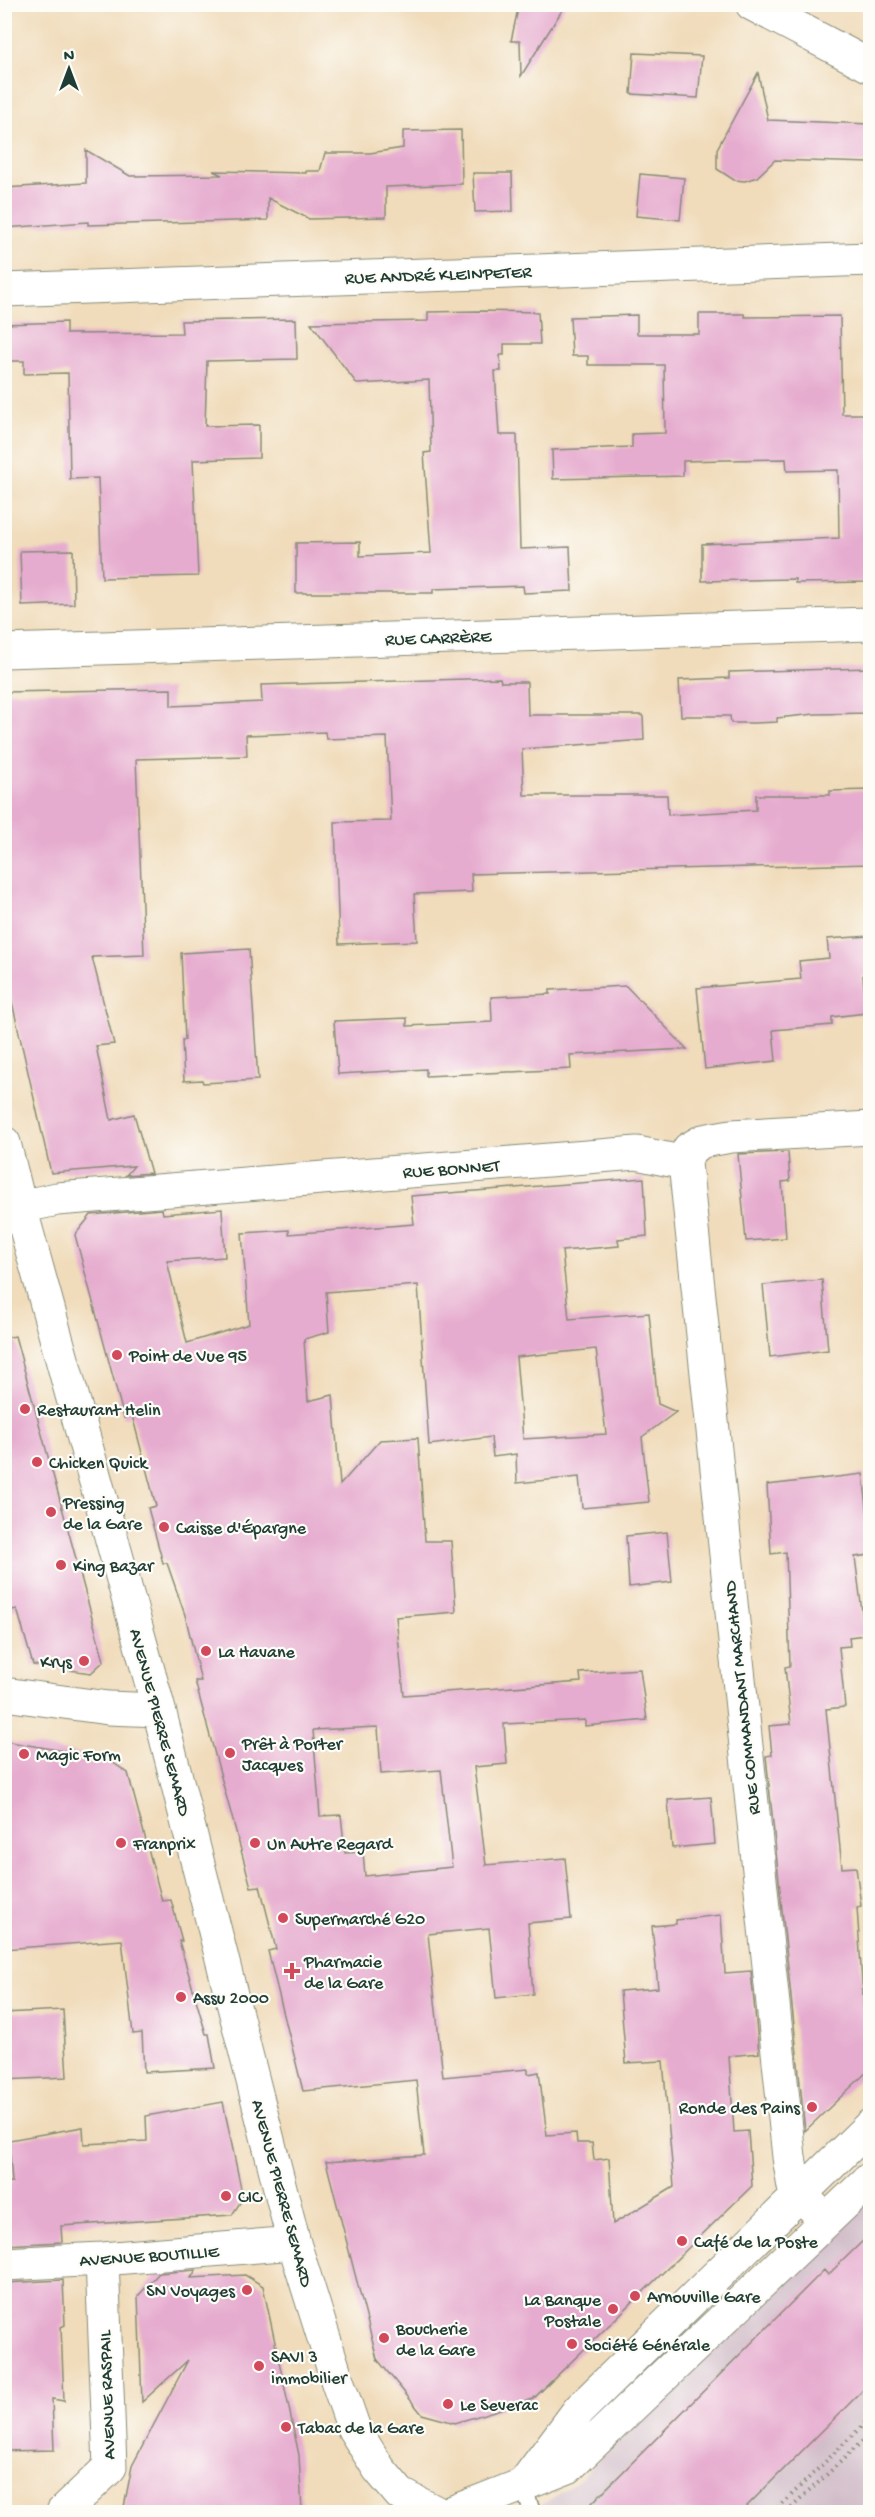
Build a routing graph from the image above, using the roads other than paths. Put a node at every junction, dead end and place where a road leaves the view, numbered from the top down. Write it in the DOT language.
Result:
graph roads {
  1 [pos="752,4"];
  2 [pos="870,66"];
  3 [pos="870,259"];
  4 [pos="4,290"];
  5 [pos="870,624"];
  6 [pos="4,651"];
  7 [pos="870,1128"];
  8 [pos="4,1143"];
  9 [pos="685,1163"];
  10 [pos="20,1207"];
  11 [pos="4,1694"];
  12 [pos="159,1710"];
  13 [pos="870,2126"];
  14 [pos="870,2179"];
  15 [pos="801,2194"];
  16 [pos="826,2221"];
  17 [pos="294,2243"];
  18 [pos="102,2259"];
  19 [pos="4,2264"];
  20 [pos="512,2501"];
  21 [pos="63,2512"];
  22 [pos="452,2512"];
  1 -- 2 [label="street"];
  3 -- 4 [label="street, RUE ANDRÉ KLEINPETER"];
  5 -- 6 [label="street, RUE CARRÈRE"];
  7 -- 9 [label="street"];
  8 -- 10 [label="street, AVENUE PIERRE SEMARD"];
  9 -- 10 [label="street, RUE BONNET"];
  9 -- 15 [label="street, RUE COMMANDANT MARCHAND"];
  10 -- 12 [label="street, AVENUE PIERRE SEMARD"];
  11 -- 12 [label="street"];
  12 -- 17 [label="street, AVENUE PIERRE SEMARD"];
  13 -- 15 [label="street"];
  14 -- 16 [label="street"];
  15 -- 16 [label="street, RUE COMMANDANT MARCHAND"];
  15 -- 20 [label="street"];
  16 -- 20 [label="street"];
  17 -- 18 [label="street, AVENUE BOUTILLIE"];
  17 -- 22 [label="street, AVENUE PIERRE SEMARD"];
  18 -- 19 [label="street, AVENUE BOUTILLIE"];
  18 -- 21 [label="street, AVENUE RASPAIL"];
  20 -- 22 [label="street"];
}
